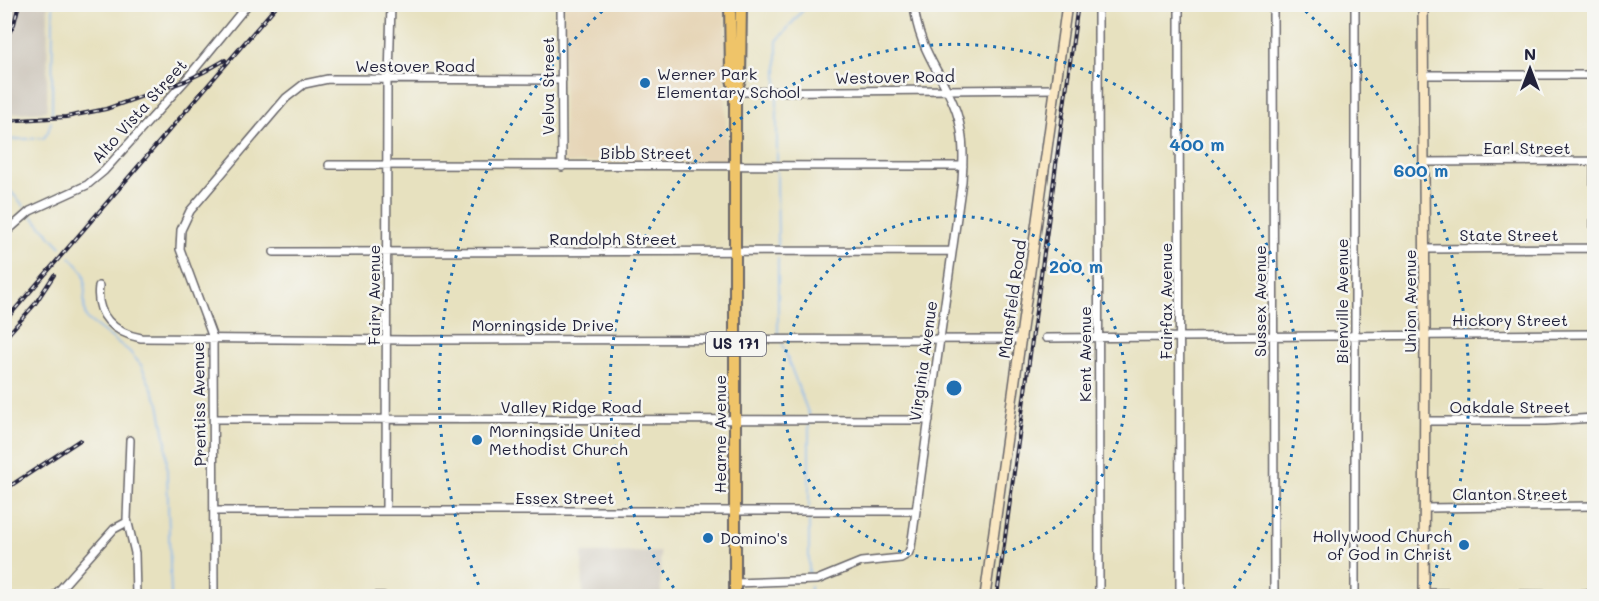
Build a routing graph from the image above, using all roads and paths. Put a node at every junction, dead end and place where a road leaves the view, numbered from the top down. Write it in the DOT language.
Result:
graph roads {
  1 [pos="248,4"];
  2 [pos="391,4"];
  3 [pos="561,4"];
  4 [pos="730,4"];
  5 [pos="741,4"];
  6 [pos="914,4"];
  7 [pos="1067,4"];
  8 [pos="1098,4"];
  9 [pos="1179,4"];
  10 [pos="1273,4"];
  11 [pos="1355,4"];
  12 [pos="1423,4"];
  13 [pos="1594,4"];
  14 [pos="1594,14"];
  15 [pos="1422,75"];
  16 [pos="1594,75"];
  17 [pos="388,79"];
  18 [pos="562,80"];
  19 [pos="304,84"];
  20 [pos="1056,89"];
  21 [pos="946,90"];
  22 [pos="735,92"];
  23 [pos="1594,160"];
  24 [pos="1423,162"];
  25 [pos="329,165"];
  26 [pos="386,166"];
  27 [pos="735,166"];
  28 [pos="963,166"];
  29 [pos="562,167"];
  30 [pos="4,234"];
  31 [pos="1594,248"];
  32 [pos="1424,249"];
  33 [pos="952,251"];
  34 [pos="274,252"];
  35 [pos="387,252"];
  36 [pos="735,253"];
  37 [pos="99,286"];
  38 [pos="1594,301"];
  39 [pos="1594,334"];
  40 [pos="1425,335"];
  41 [pos="1355,337"];
  42 [pos="213,338"];
  43 [pos="387,338"];
  44 [pos="1046,338"];
  45 [pos="1098,338"];
  46 [pos="1180,338"];
  47 [pos="1274,338"];
  48 [pos="736,339"];
  49 [pos="939,339"];
  50 [pos="1022,339"];
  51 [pos="1594,418"];
  52 [pos="214,419"];
  53 [pos="387,420"];
  54 [pos="735,420"];
  55 [pos="928,420"];
  56 [pos="1425,421"];
  57 [pos="130,440"];
  58 [pos="1594,506"];
  59 [pos="1425,508"];
  60 [pos="214,511"];
  61 [pos="386,511"];
  62 [pos="916,511"];
  63 [pos="735,512"];
  64 [pos="127,522"];
  65 [pos="735,583"];
  66 [pos="1594,584"];
  67 [pos="1424,595"];
  68 [pos="1594,595"];
  69 [pos="214,596"];
  70 [pos="383,596"];
  71 [pos="54,597"];
  72 [pos="136,597"];
  73 [pos="735,597"];
  74 [pos="985,597"];
  75 [pos="1099,597"];
  76 [pos="1179,597"];
  77 [pos="1274,597"];
  78 [pos="1355,597"];
  1 -- 30 [label="street, Alto Vista Street"];
  2 -- 17 [label="street, Fairy Avenue"];
  3 -- 18 [label="street, Velva Street"];
  4 -- 22 [label="main road, Hearne Avenue / US 171"];
  5 -- 22 [label="main road, Hearne Avenue / US 171"];
  6 -- 21 [label="street, Virginia Avenue"];
  7 -- 20 [label="main road, Mansfield Road"];
  8 -- 45 [label="street, Kent Avenue"];
  9 -- 46 [label="street, Fairfax Avenue"];
  10 -- 47 [label="street, Sussex Avenue"];
  11 -- 41 [label="street, Bienville Avenue"];
  12 -- 15 [label="main road, Union Avenue"];
  13 -- 14 [label="street"];
  15 -- 16 [label="street"];
  15 -- 24 [label="main road, Union Avenue"];
  17 -- 18 [label="street, Westover Road"];
  17 -- 19 [label="street, Westover Road"];
  17 -- 26 [label="street, Fairy Avenue"];
  18 -- 29 [label="street, Velva Street"];
  19 -- 42 [label="street, Prentiss Avenue"];
  20 -- 21 [label="street, Westover Road"];
  20 -- 50 [label="main road, Mansfield Road"];
  21 -- 22 [label="street, Westover Road"];
  21 -- 28 [label="street, Virginia Avenue"];
  22 -- 27 [label="main road, Hearne Avenue / US 171"];
  23 -- 24 [label="street, Earl Street"];
  23 -- 31 [label="street"];
  24 -- 32 [label="main road, Union Avenue"];
  25 -- 26 [label="street, Bibb Street"];
  26 -- 29 [label="street, Bibb Street"];
  26 -- 35 [label="street, Fairy Avenue"];
  27 -- 28 [label="street, Bibb Street"];
  27 -- 29 [label="street, Bibb Street"];
  27 -- 36 [label="main road, Hearne Avenue / US 171"];
  28 -- 33 [label="street, Virginia Avenue"];
  31 -- 32 [label="street, State Street"];
  31 -- 38 [label="street"];
  32 -- 40 [label="main road, Union Avenue"];
  33 -- 36 [label="street, Randolph Street"];
  33 -- 49 [label="street, Virginia Avenue"];
  34 -- 35 [label="street, Randolph Street"];
  35 -- 36 [label="street, Randolph Street"];
  35 -- 43 [label="street, Fairy Avenue"];
  36 -- 48 [label="main road, Hearne Avenue / US 171"];
  37 -- 42 [label="street, Morningside Drive"];
  39 -- 40 [label="street, Hickory Street"];
  40 -- 41 [label="street"];
  40 -- 56 [label="main road, Union Avenue"];
  41 -- 47 [label="street"];
  41 -- 78 [label="street, Bienville Avenue"];
  42 -- 43 [label="street, Morningside Drive"];
  42 -- 52 [label="street, Prentiss Avenue"];
  43 -- 48 [label="street, Morningside Drive"];
  43 -- 53 [label="street, Fairy Avenue"];
  44 -- 45 [label="street"];
  45 -- 46 [label="street"];
  45 -- 75 [label="street, Kent Avenue"];
  46 -- 47 [label="street"];
  46 -- 76 [label="street, Fairfax Avenue"];
  47 -- 77 [label="street, Sussex Avenue"];
  48 -- 49 [label="street, Morningside Drive"];
  48 -- 54 [label="main road, Hearne Avenue / US 171"];
  49 -- 50 [label="street, Morningside Drive"];
  49 -- 55 [label="street, Virginia Avenue"];
  50 -- 74 [label="main road, Mansfield Road"];
  51 -- 56 [label="street, Oakdale Street"];
  52 -- 53 [label="street, Valley Ridge Road"];
  52 -- 60 [label="street, Prentiss Avenue"];
  53 -- 54 [label="street, Valley Ridge Road"];
  53 -- 61 [label="street, Fairy Avenue"];
  54 -- 55 [label="street, Valley Ridge Road"];
  54 -- 63 [label="main road, Hearne Avenue / US 171"];
  55 -- 62 [label="street, Virginia Avenue"];
  56 -- 59 [label="main road, Union Avenue"];
  57 -- 64 [label="street"];
  58 -- 59 [label="street, Clanton Street"];
  59 -- 67 [label="main road, Union Avenue"];
  60 -- 61 [label="street, Essex Street"];
  60 -- 69 [label="street, Prentiss Avenue"];
  61 -- 63 [label="street, Essex Street"];
  62 -- 63 [label="street, Essex Street"];
  62 -- 65 [label="street, Virginia Avenue"];
  63 -- 65 [label="main road, Hearne Avenue / US 171"];
  64 -- 71 [label="street"];
  64 -- 72 [label="street"];
  65 -- 73 [label="main road, Hearne Avenue / US 171"];
  66 -- 68 [label="street"];
  67 -- 68 [label="street"];
  69 -- 70 [label="street"];
}
